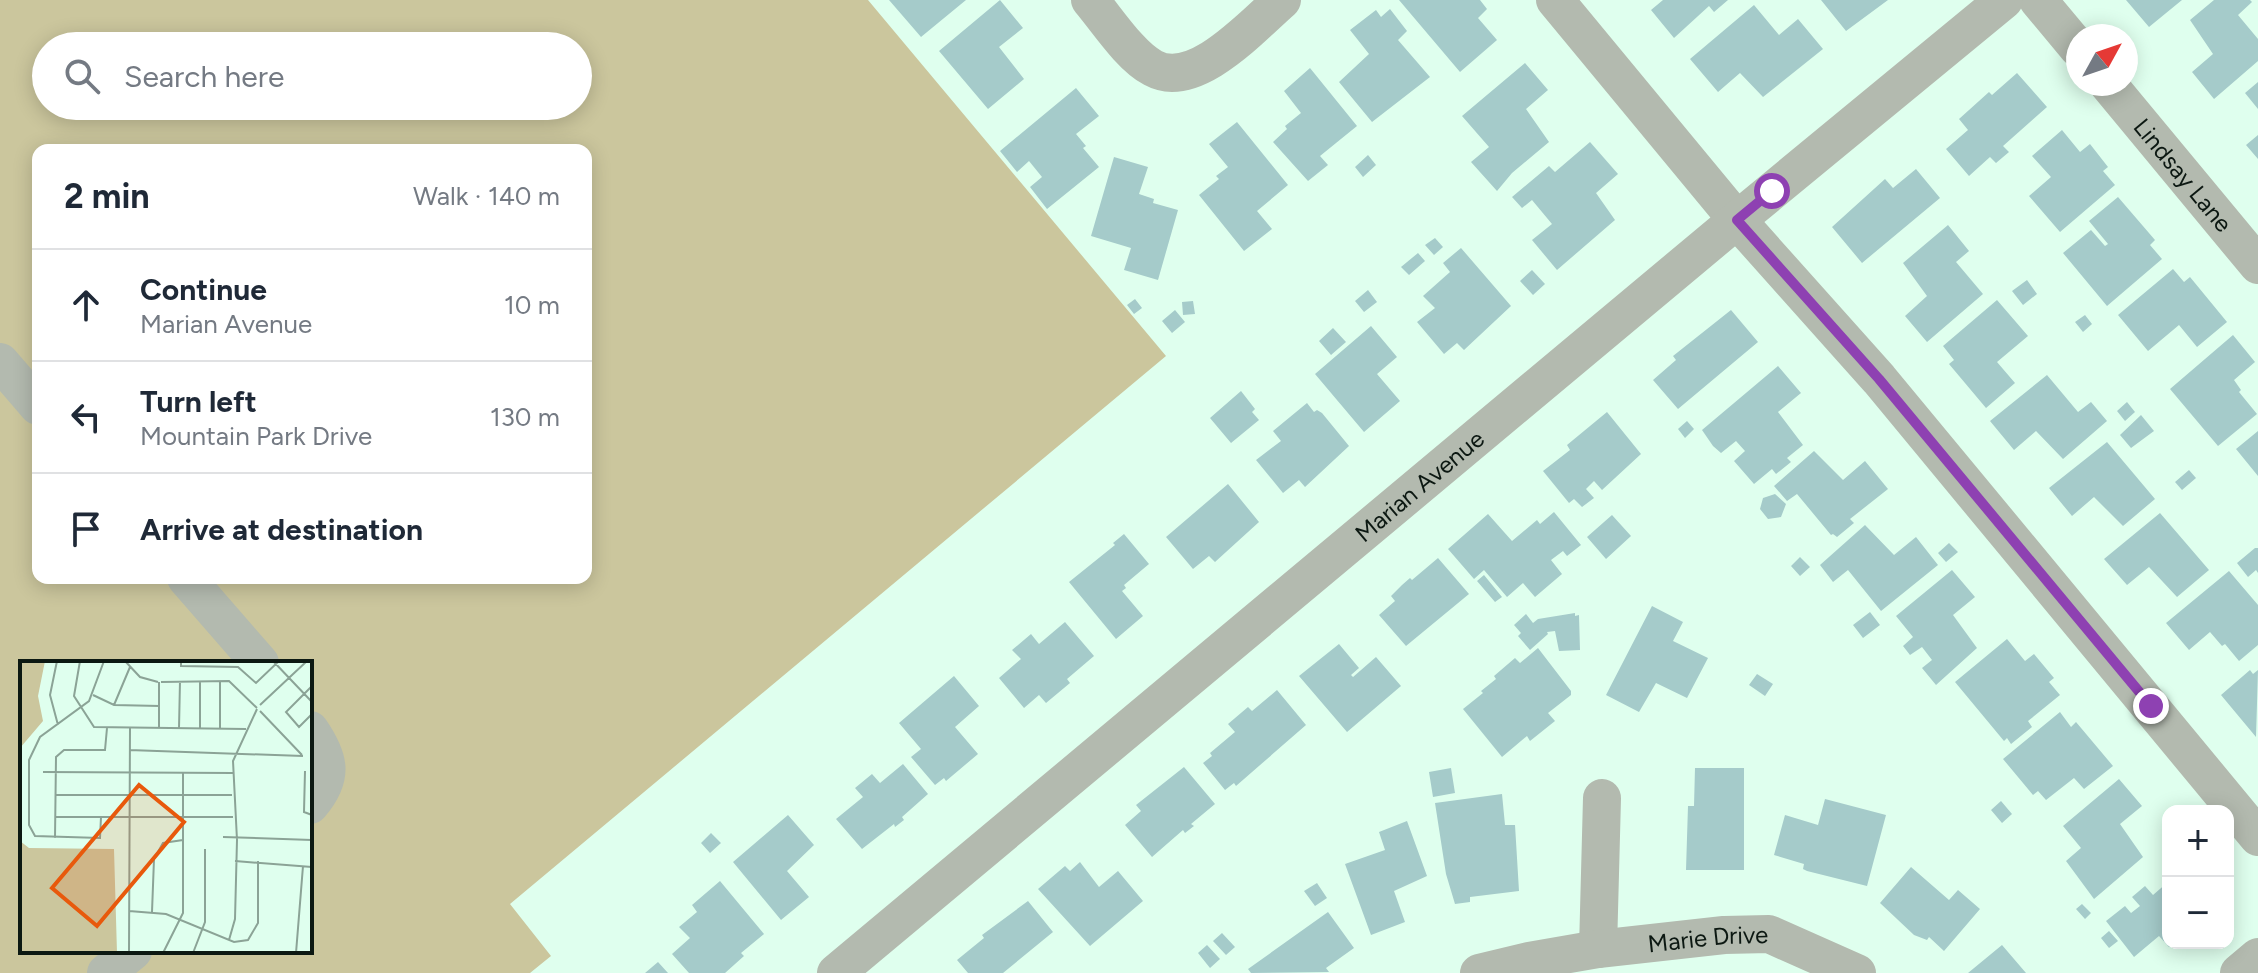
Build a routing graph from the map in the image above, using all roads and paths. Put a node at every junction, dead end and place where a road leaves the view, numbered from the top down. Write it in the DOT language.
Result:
graph roads {
  1 [pos="1090,0"];
  2 [pos="1282,0"];
  3 [pos="1555,0"];
  4 [pos="2004,0"];
  5 [pos="2038,0"];
  6 [pos="2066,34"];
  7 [pos="2118,96"];
  8 [pos="1737,220"];
  9 [pos="2258,265"];
  10 [pos="0,362"];
  11 [pos="32,399"];
  12 [pos="191,584"];
  13 [pos="258,661"];
  14 [pos="312,733"];
  15 [pos="1602,798"];
  16 [pos="312,802"];
  17 [pos="2258,837"];
  18 [pos="1598,949"];
  19 [pos="131,953"];
  20 [pos="2258,957"];
  21 [pos="106,973"];
  22 [pos="836,973"];
  23 [pos="1479,973"];
  24 [pos="1857,973"];
  25 [pos="2239,973"];
  1 -- 2 [label="street"];
  3 -- 8 [label="street"];
  4 -- 8 [label="street, Marian Avenue"];
  5 -- 6 [label="street"];
  7 -- 9 [label="street, Lindsay Lane"];
  8 -- 17 [label="street"];
  8 -- 22 [label="street, Marian Avenue"];
  10 -- 11 [label="street"];
  12 -- 13 [label="street"];
  14 -- 16 [label="street"];
  15 -- 18 [label="street"];
  18 -- 23 [label="street, Marie Drive"];
  18 -- 24 [label="street, Marie Drive"];
  19 -- 21 [label="street"];
  20 -- 25 [label="street"];
}
